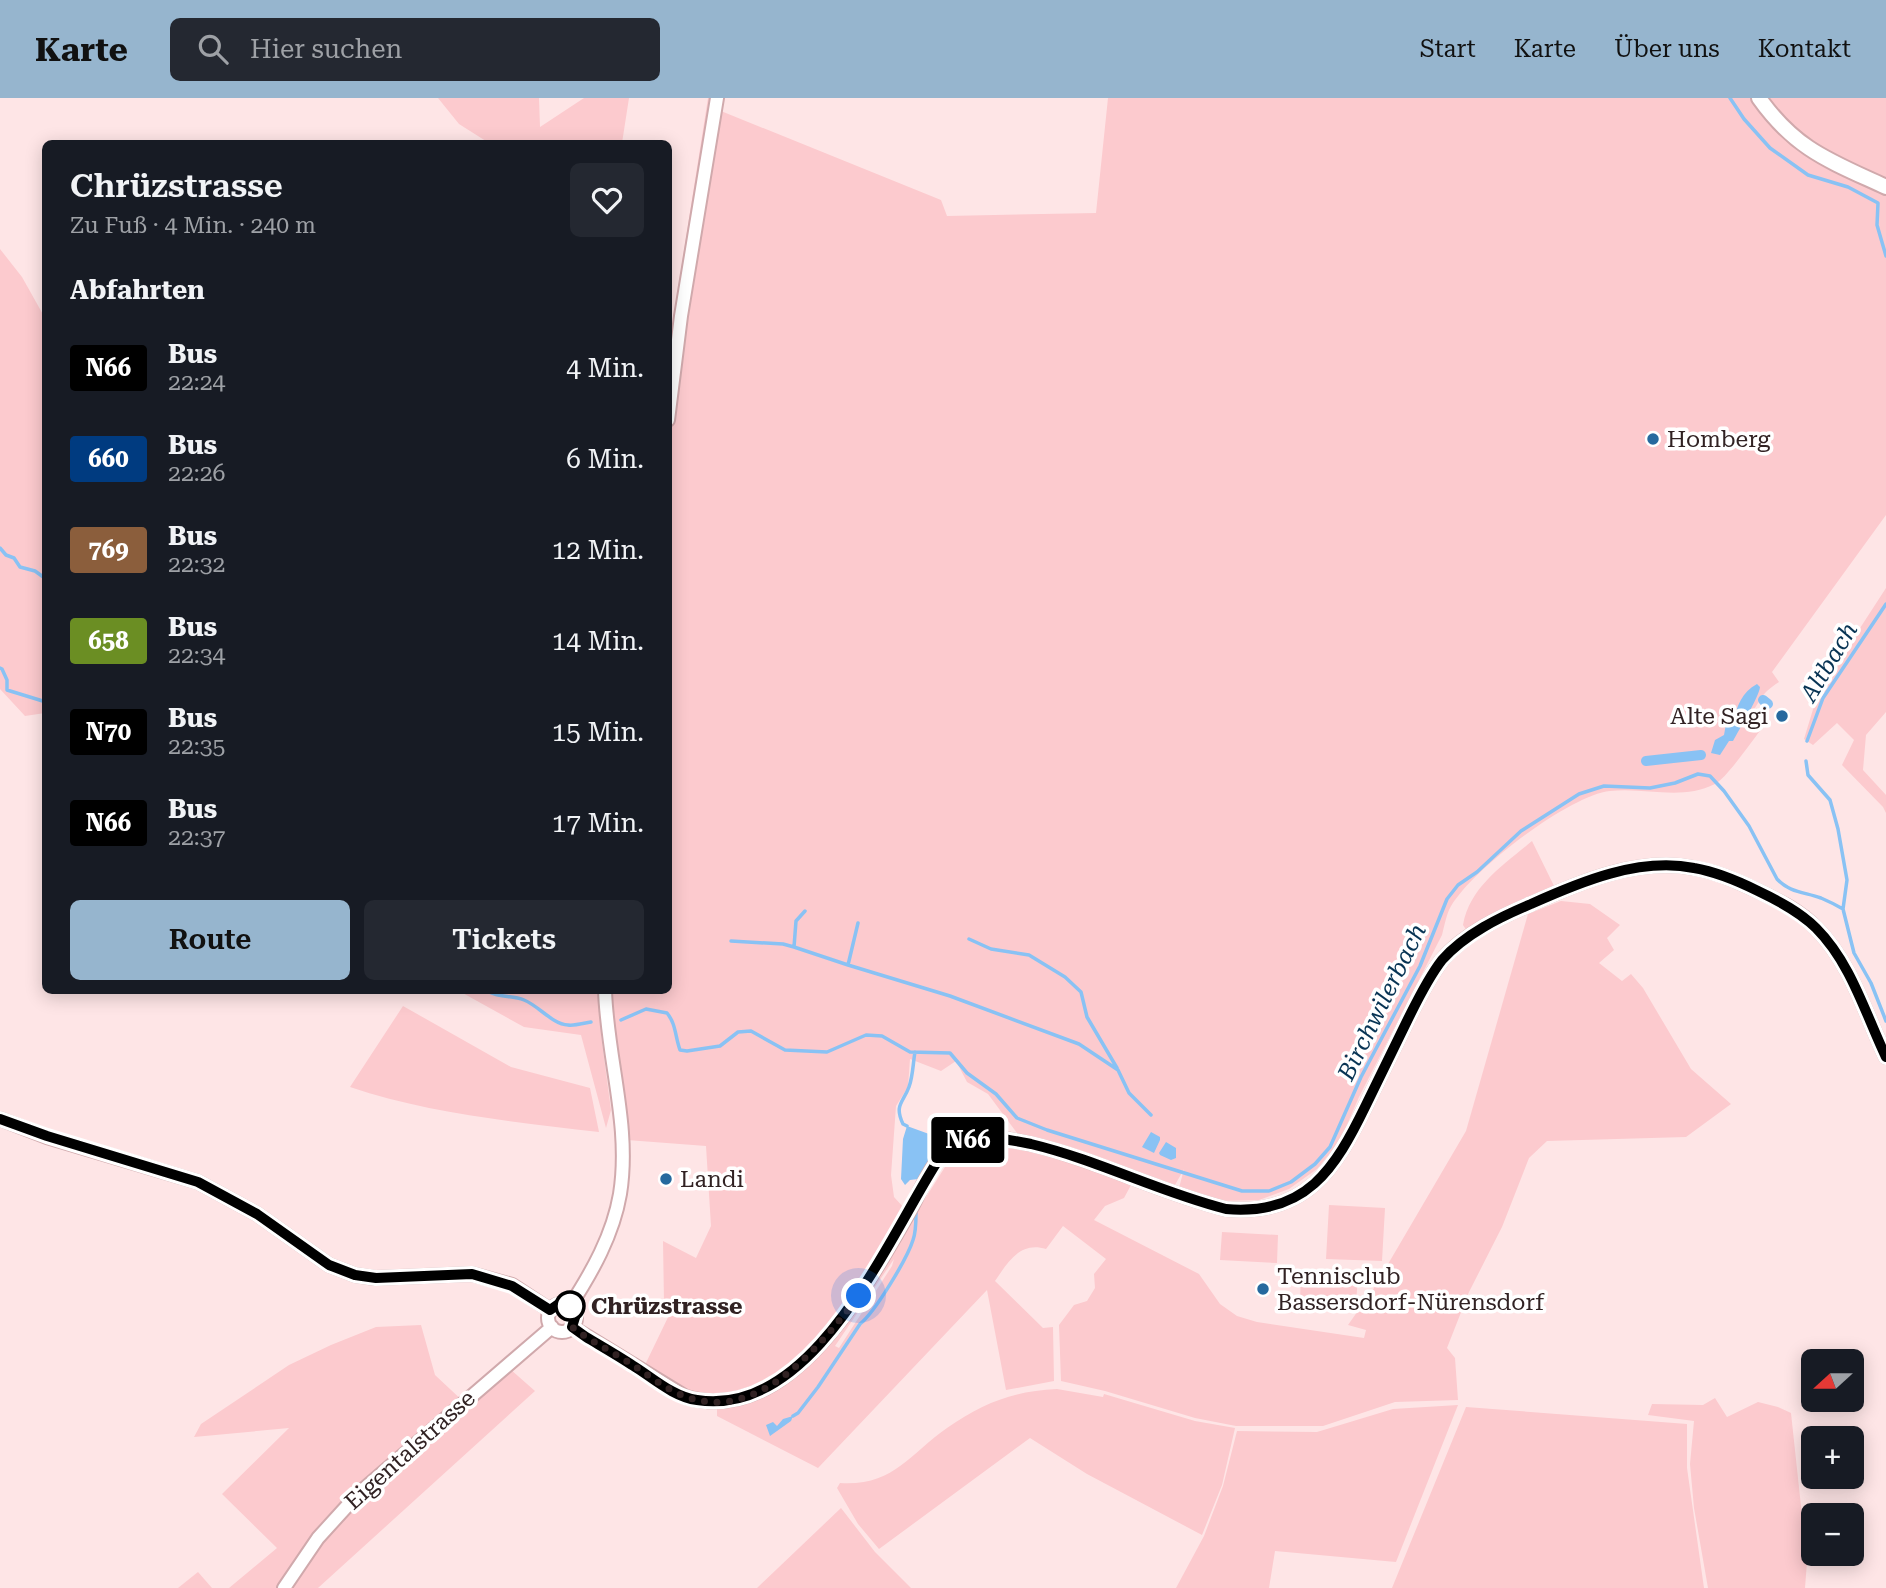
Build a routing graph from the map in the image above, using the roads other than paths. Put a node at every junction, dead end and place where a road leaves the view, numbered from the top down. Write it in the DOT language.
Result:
graph roads {
  1 [pos="718,98"];
  2 [pos="1759,99"];
  3 [pos="1886,187"];
  4 [pos="672,389"];
  5 [pos="606,994"];
  6 [pos="1886,1057"];
  7 [pos="0,1119"];
  8 [pos="570,1306"];
  9 [pos="550,1310"];
  10 [pos="552,1327"];
  11 [pos="572,1327"];
  12 [pos="284,1588"];
  1 -- 4 [label="street"];
  2 -- 3 [label="main road"];
  5 -- 8 [label="street"];
  6 -- 11 [label="street"];
  7 -- 9 [label="street"];
  8 -- 9 [label="street"];
  8 -- 11 [label="street"];
  9 -- 10 [label="street"];
  10 -- 11 [label="street"];
  10 -- 12 [label="street, Eigentalstrasse"];
}
